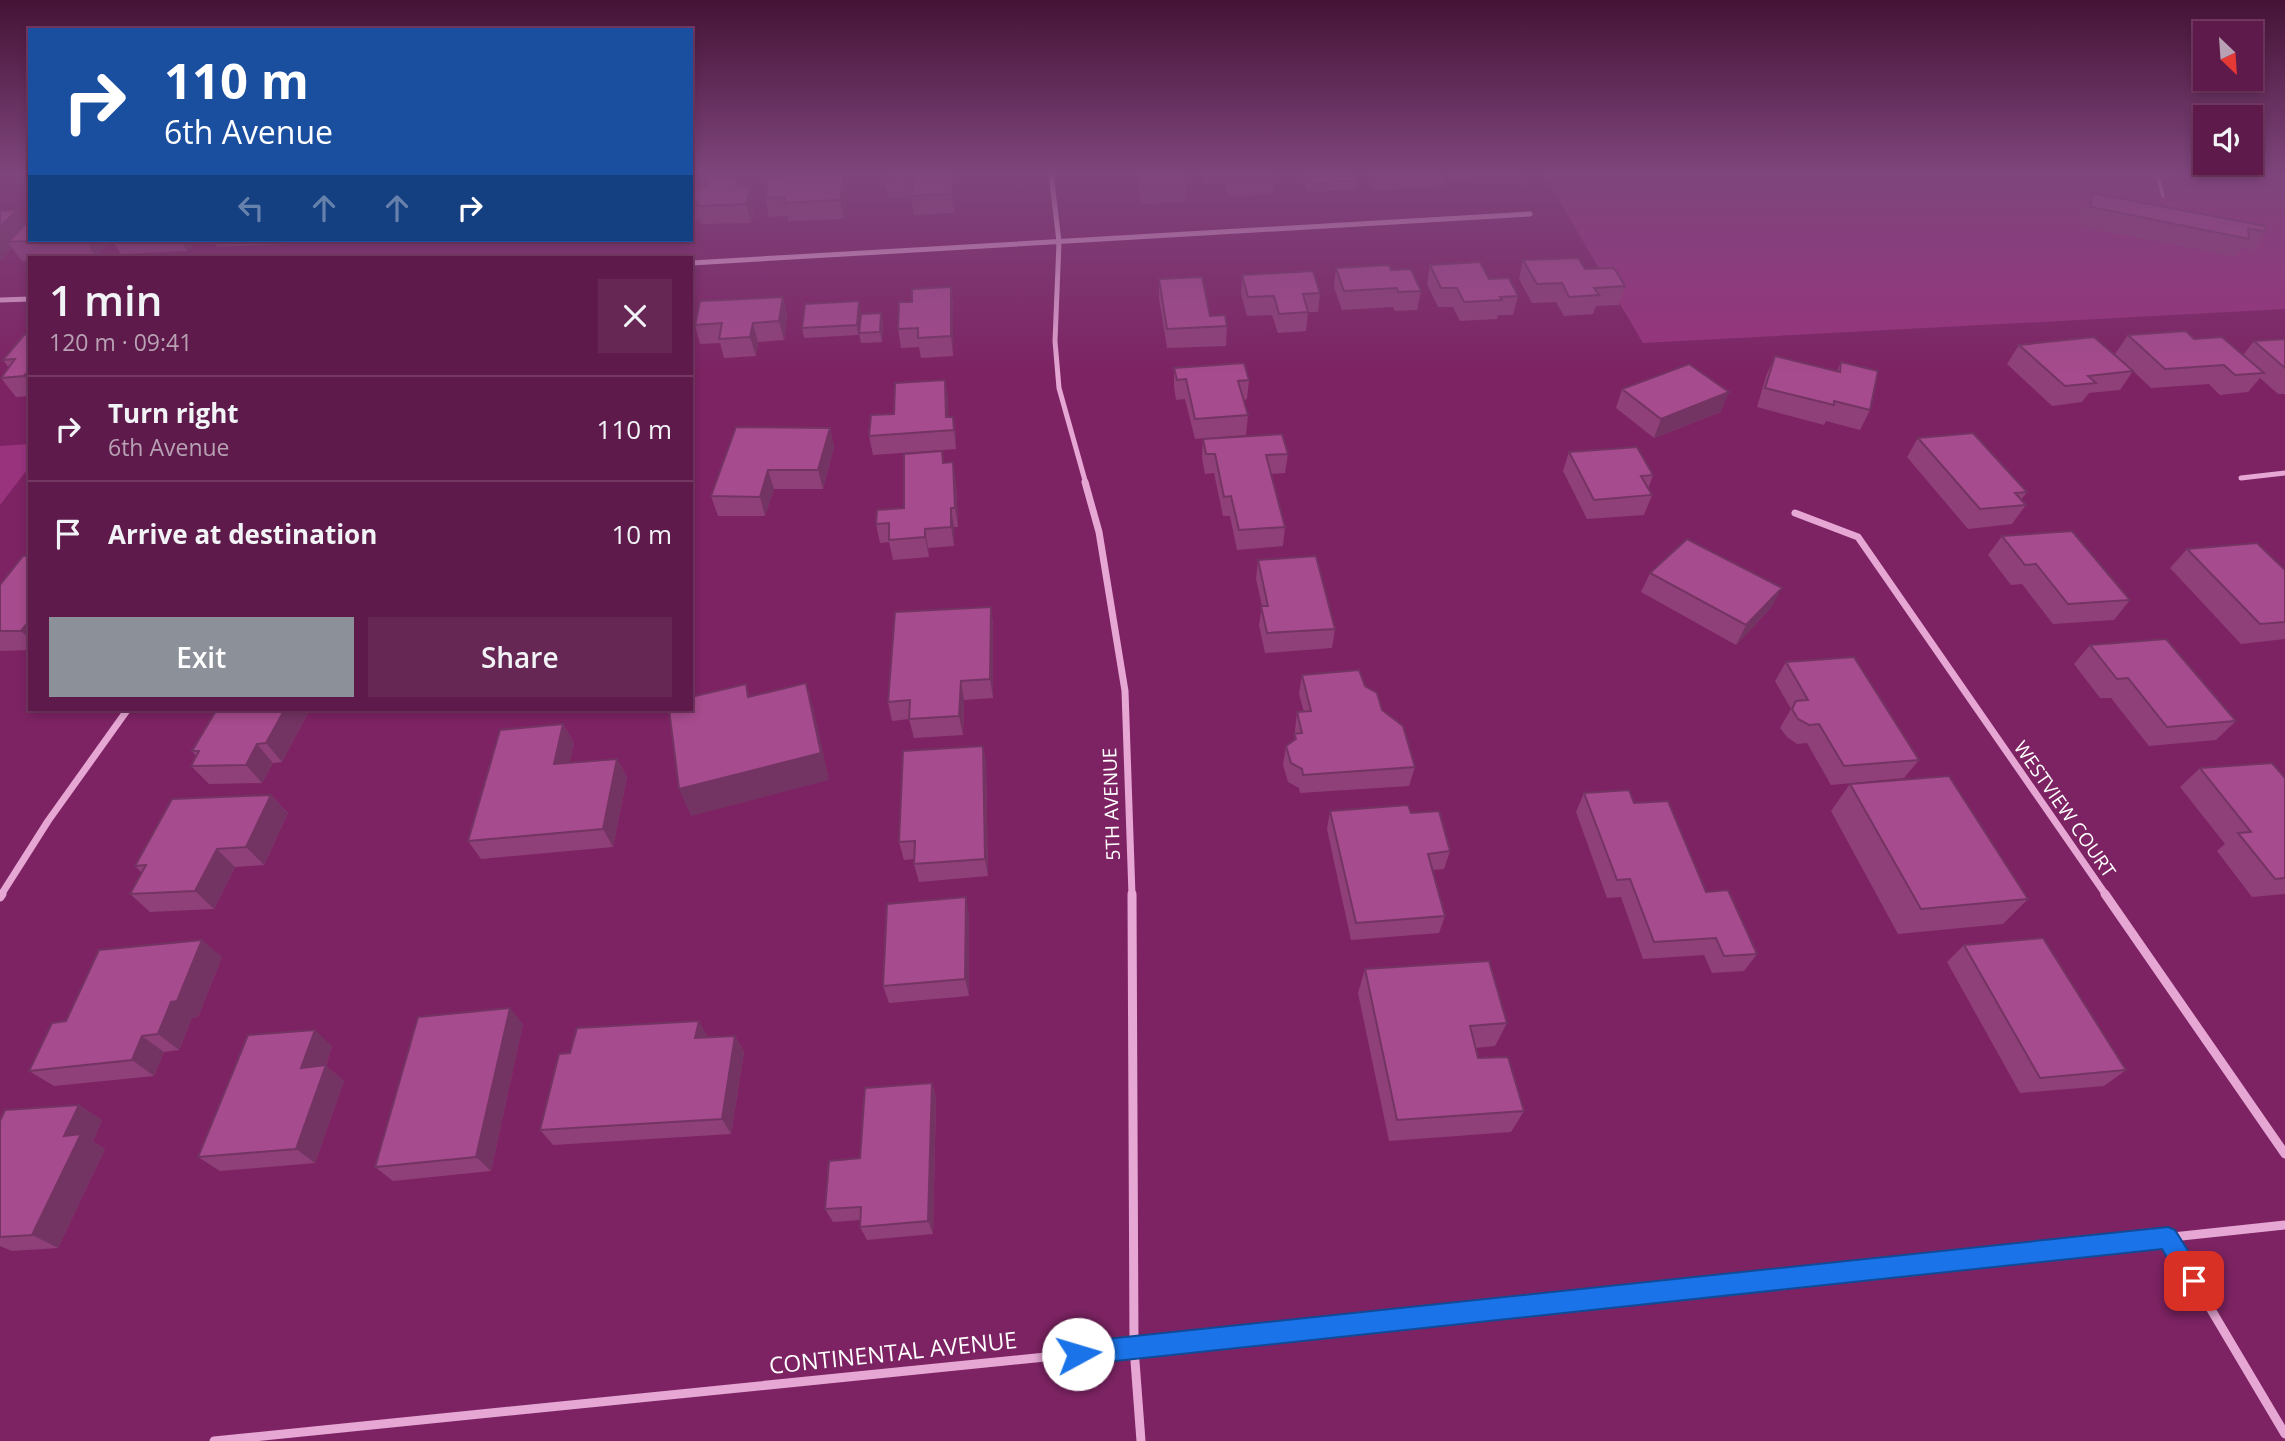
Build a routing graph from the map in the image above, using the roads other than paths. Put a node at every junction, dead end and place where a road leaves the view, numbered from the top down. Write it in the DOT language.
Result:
graph roads {
  1 [pos="1088,240"];
  2 [pos="1059,242"];
  3 [pos="693,262"];
  4 [pos="28,299"];
  5 [pos="0,300"];
  6 [pos="2285,473"];
  7 [pos="2241,478"];
  8 [pos="1795,513"];
  9 [pos="127,711"];
  10 [pos="0,897"];
  11 [pos="2285,1154"];
  12 [pos="2285,1225"];
  13 [pos="2168,1237"];
  14 [pos="1133,1348"];
  15 [pos="2285,1434"];
  16 [pos="214,1441"];
  17 [pos="1141,1441"];
  1 -- 2 [label="street"];
  2 -- 3 [label="street"];
  2 -- 14 [label="street, 5TH AVENUE"];
  4 -- 5 [label="street"];
  6 -- 7 [label="street"];
  8 -- 11 [label="street, WESTVIEW COURT"];
  9 -- 10 [label="street"];
  12 -- 13 [label="street, CONTINENTAL AVENUE"];
  13 -- 14 [label="street, CONTINENTAL AVENUE"];
  13 -- 15 [label="street"];
  14 -- 16 [label="street, CONTINENTAL AVENUE"];
  14 -- 17 [label="street, 5TH AVENUE"];
}
